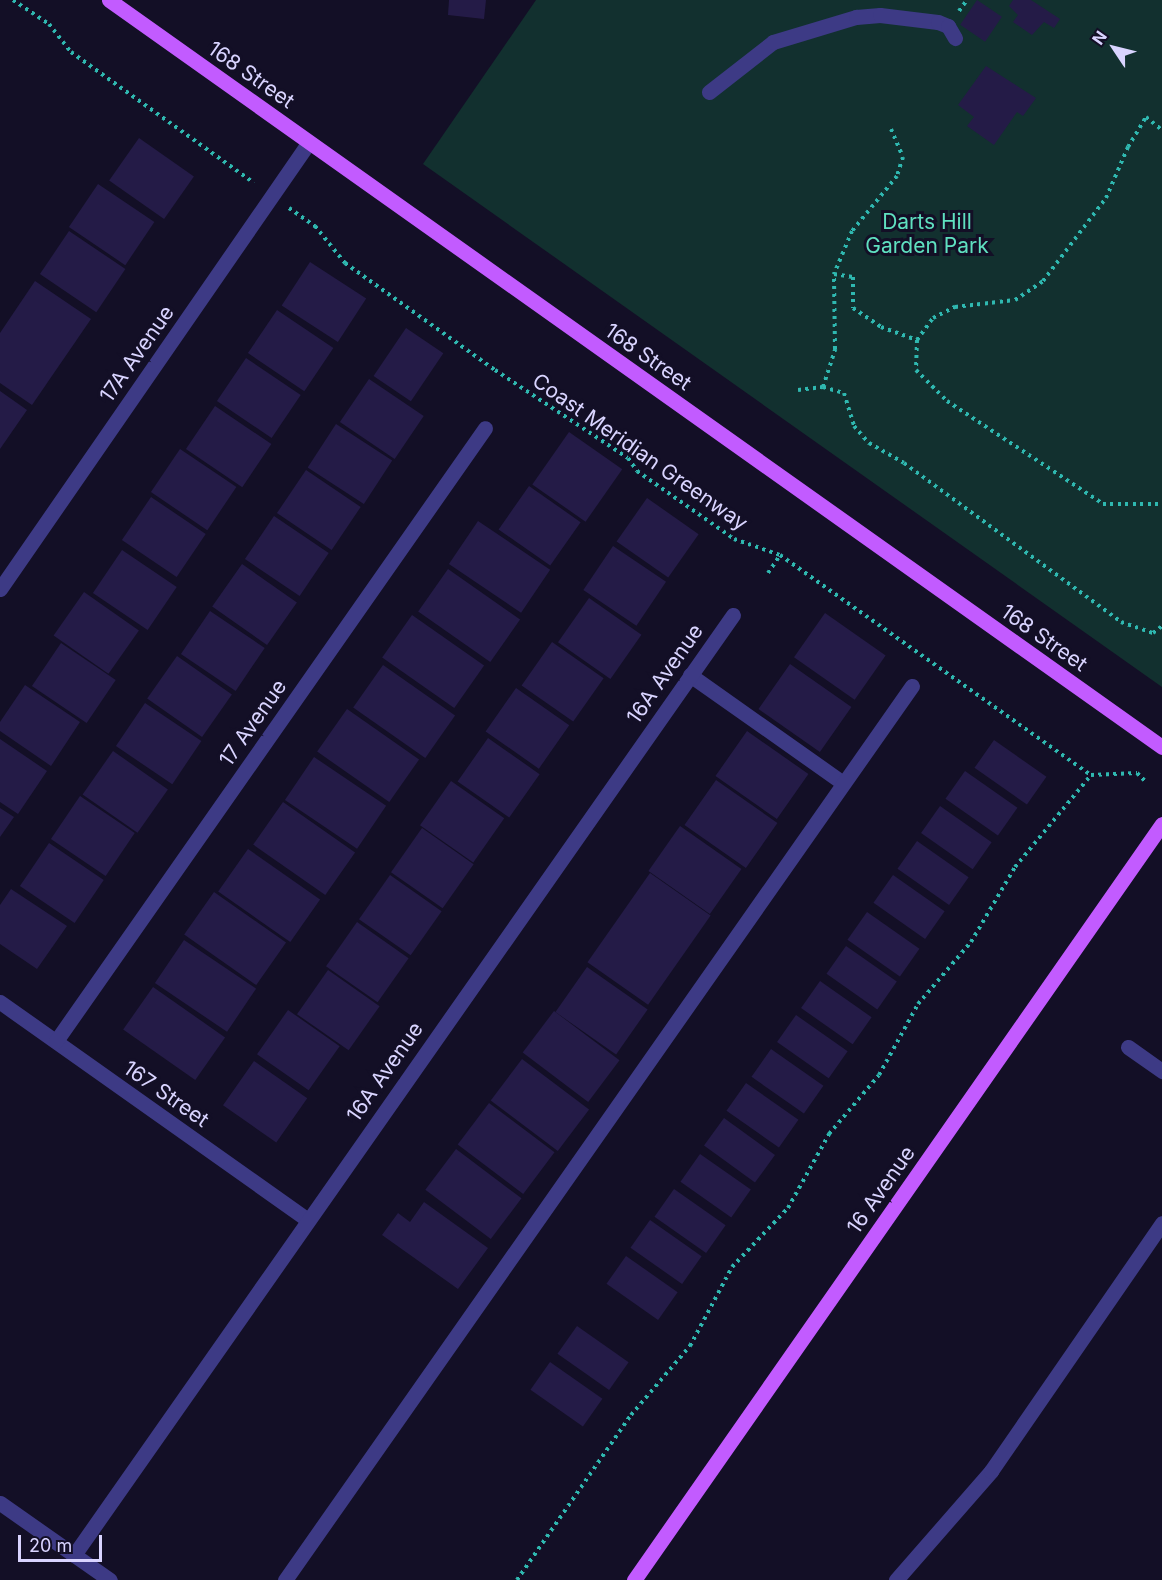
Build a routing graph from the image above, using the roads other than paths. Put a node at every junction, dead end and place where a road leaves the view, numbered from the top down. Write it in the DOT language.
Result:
graph roads {
  1 [pos="109,0"];
  2 [pos="956,38"];
  3 [pos="709,92"];
  4 [pos="309,142"];
  5 [pos="484,428"];
  6 [pos="0,589"];
  7 [pos="733,615"];
  8 [pos="690,675"];
  9 [pos="912,686"];
  10 [pos="1162,747"];
  11 [pos="843,783"];
  12 [pos="1162,824"];
  13 [pos="0,1002"];
  14 [pos="56,1041"];
  15 [pos="1128,1047"];
  16 [pos="1162,1071"];
  17 [pos="308,1220"];
  18 [pos="1162,1223"];
  19 [pos="0,1503"];
  20 [pos="74,1555"];
  21 [pos="110,1580"];
  22 [pos="285,1580"];
  23 [pos="634,1580"];
  24 [pos="896,1580"];
  1 -- 4 [label="main road, 168 Street"];
  2 -- 3 [label="street"];
  4 -- 6 [label="street, 17A Avenue"];
  4 -- 10 [label="main road, 168 Street"];
  5 -- 14 [label="street, 17 Avenue"];
  7 -- 8 [label="street, 16A Avenue"];
  8 -- 11 [label="street"];
  8 -- 17 [label="street, 16A Avenue"];
  9 -- 11 [label="street"];
  11 -- 22 [label="street"];
  12 -- 23 [label="main road, 16 Avenue"];
  13 -- 14 [label="street, 167 Street"];
  14 -- 17 [label="street, 167 Street"];
  15 -- 16 [label="street"];
  17 -- 20 [label="street, 16A Avenue"];
  18 -- 24 [label="street"];
  19 -- 20 [label="street"];
  20 -- 21 [label="street"];
}
